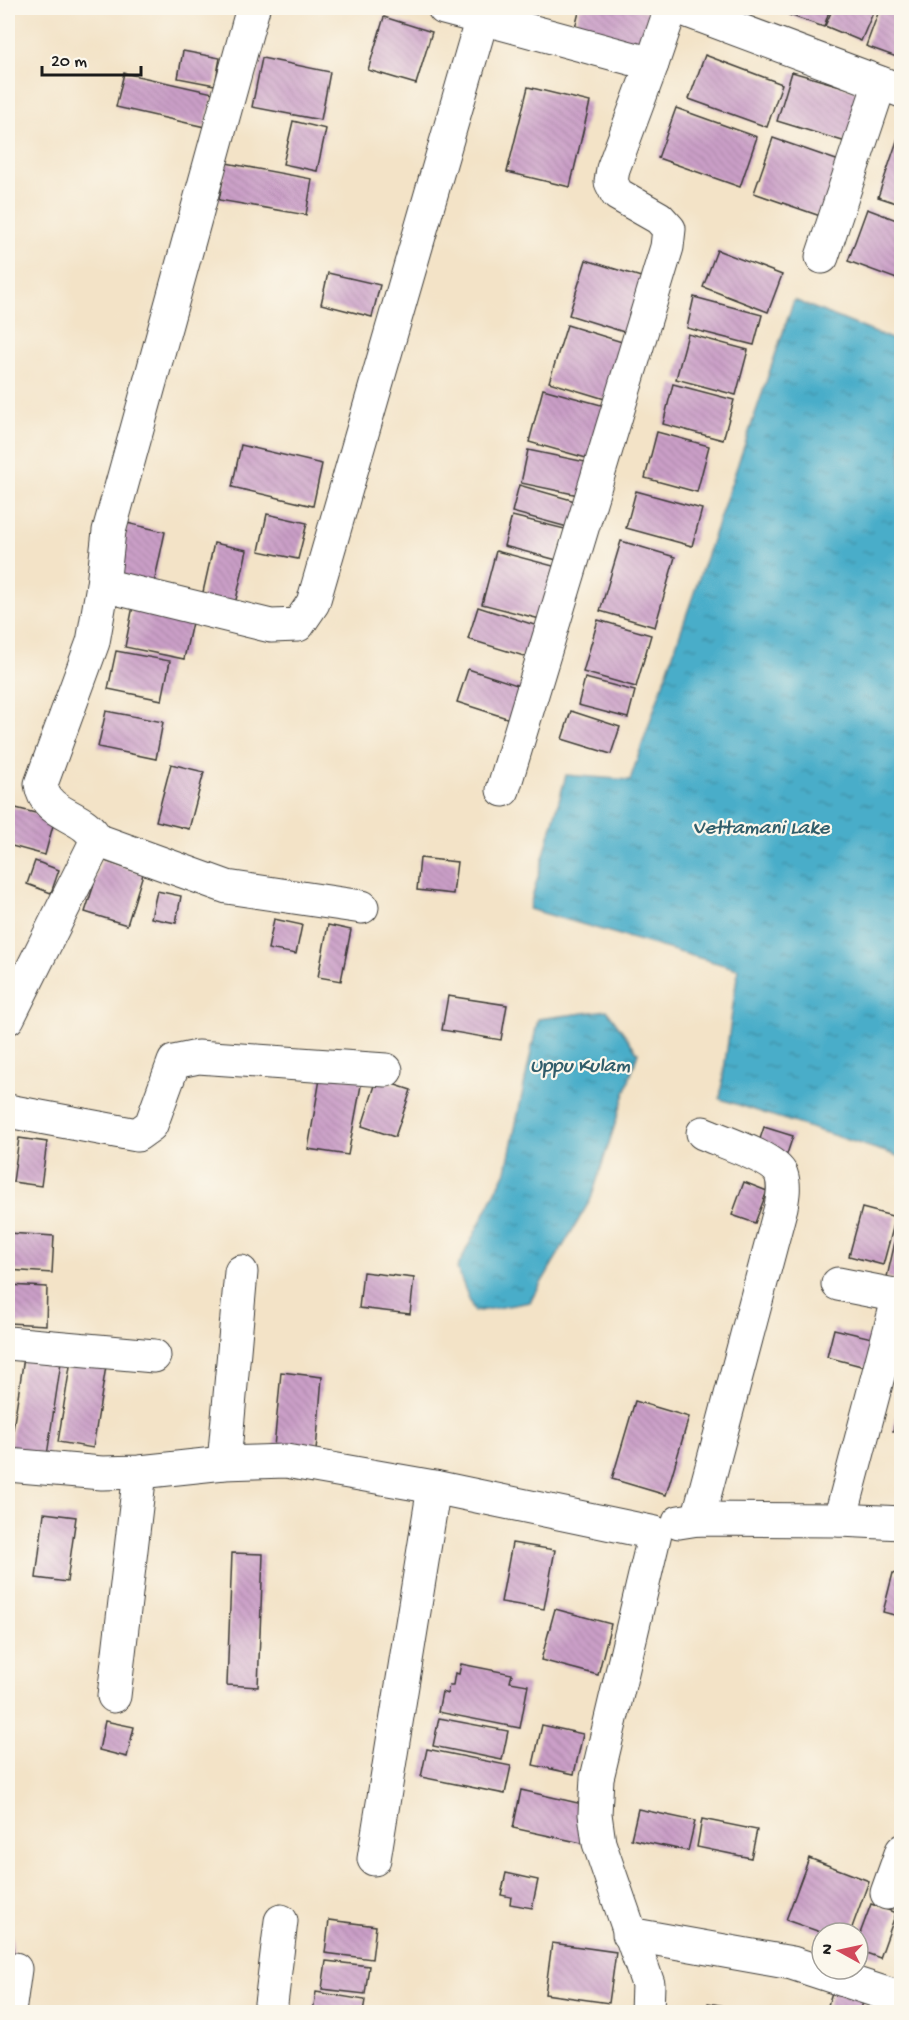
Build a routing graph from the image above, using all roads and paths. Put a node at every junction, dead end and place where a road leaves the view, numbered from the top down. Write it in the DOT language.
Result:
graph roads {
  1 [pos="253,8"];
  2 [pos="444,8"];
  3 [pos="671,8"];
  4 [pos="680,8"];
  5 [pos="482,18"];
  6 [pos="652,64"];
  7 [pos="891,87"];
  8 [pos="822,257"];
  9 [pos="103,585"];
  10 [pos="503,790"];
  11 [pos="97,840"];
  12 [pos="362,907"];
  13 [pos="10,1005"];
  14 [pos="386,1070"];
  15 [pos="8,1112"];
  16 [pos="704,1133"];
  17 [pos="241,1272"];
  18 [pos="838,1284"];
  19 [pos="8,1344"];
  20 [pos="154,1356"];
  21 [pos="224,1464"];
  22 [pos="8,1465"];
  23 [pos="140,1472"];
  24 [pos="434,1486"];
  25 [pos="698,1519"];
  26 [pos="840,1520"];
  27 [pos="902,1523"];
  28 [pos="656,1533"];
  29 [pos="114,1696"];
  30 [pos="902,1851"];
  31 [pos="374,1859"];
  32 [pos="887,1893"];
  33 [pos="281,1921"];
  34 [pos="629,1934"];
  35 [pos="15,1969"];
  36 [pos="902,1999"];
  37 [pos="9,2013"];
  38 [pos="270,2013"];
  39 [pos="647,2013"];
  1 -- 9 [label="street"];
  2 -- 5 [label="street"];
  3 -- 6 [label="street"];
  4 -- 7 [label="street"];
  5 -- 6 [label="street"];
  5 -- 9 [label="street"];
  6 -- 10 [label="street"];
  7 -- 8 [label="street"];
  9 -- 11 [label="street"];
  11 -- 12 [label="street"];
  11 -- 13 [label="street"];
  14 -- 15 [label="street"];
  16 -- 25 [label="street"];
  17 -- 21 [label="street"];
  18 -- 26 [label="street"];
  19 -- 20 [label="street"];
  21 -- 23 [label="street"];
  21 -- 24 [label="street"];
  22 -- 23 [label="street"];
  23 -- 29 [label="street"];
  24 -- 28 [label="street"];
  24 -- 31 [label="street"];
  25 -- 26 [label="street"];
  25 -- 28 [label="street"];
  26 -- 27 [label="street"];
  28 -- 34 [label="street"];
  30 -- 32 [label="street"];
  33 -- 38 [label="street"];
  34 -- 36 [label="street"];
  34 -- 39 [label="street"];
  35 -- 37 [label="street"];
}
